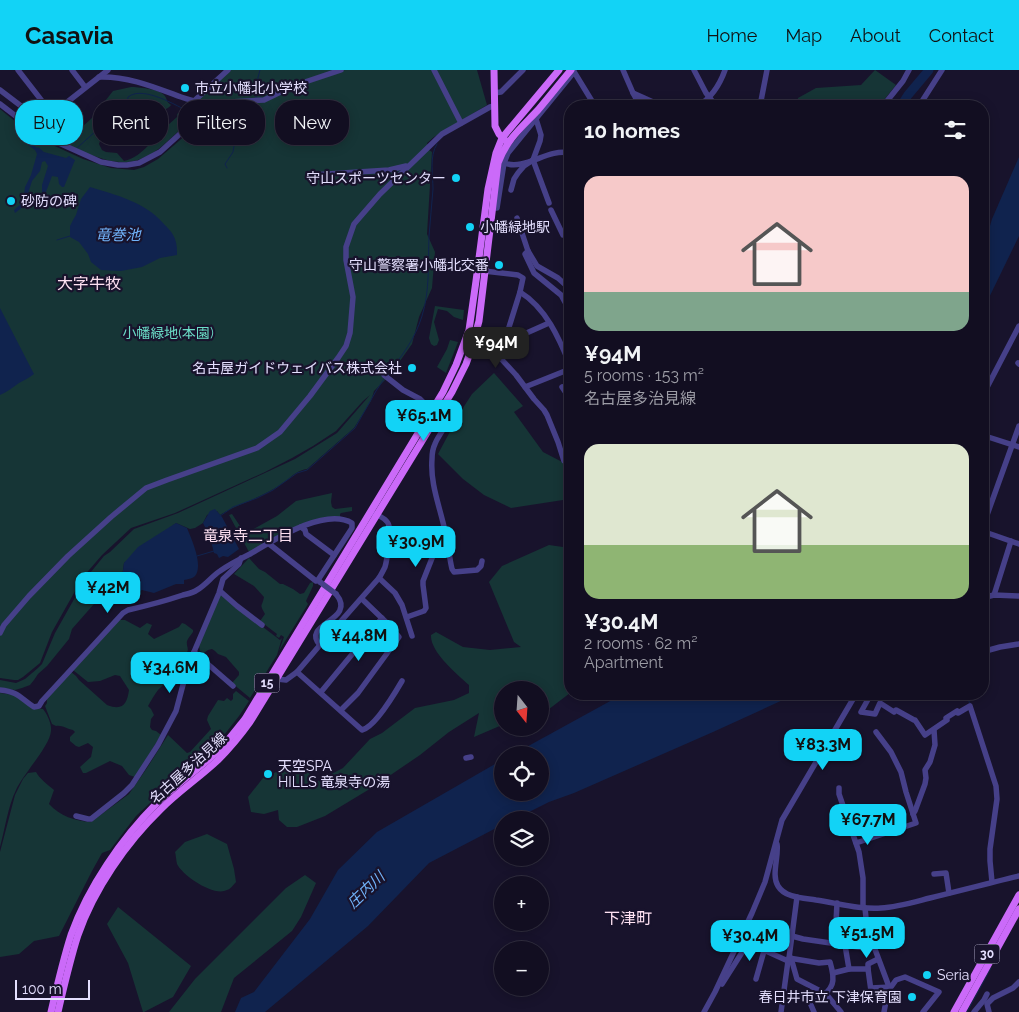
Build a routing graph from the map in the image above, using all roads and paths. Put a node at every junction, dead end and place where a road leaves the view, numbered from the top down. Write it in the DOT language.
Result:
graph roads {
  1 [pos="18,70"];
  2 [pos="72,70"];
  3 [pos="108,70"];
  4 [pos="228,70"];
  5 [pos="341,70"];
  6 [pos="434,70"];
  7 [pos="494,70"];
  8 [pos="523,70"];
  9 [pos="559,70"];
  10 [pos="623,70"];
  11 [pos="694,70"];
  12 [pos="725,70"];
  13 [pos="767,70"];
  14 [pos="909,70"];
  15 [pos="942,70"];
  16 [pos="572,71"];
  17 [pos="99,77"];
  18 [pos="85,87"];
  19 [pos="0,90"];
  20 [pos="494,93"];
  21 [pos="633,93"];
  22 [pos="709,97"];
  23 [pos="194,100"];
  24 [pos="260,100"];
  25 [pos="591,100"];
  26 [pos="637,100"];
  27 [pos="649,100"];
  28 [pos="705,100"];
  29 [pos="711,100"];
  30 [pos="761,100"];
  31 [pos="888,100"];
  32 [pos="923,100"];
  33 [pos="15,101"];
  34 [pos="0,104"];
  35 [pos="494,106"];
  36 [pos="536,120"];
  37 [pos="461,123"];
  38 [pos="178,136"];
  39 [pos="505,140"];
  40 [pos="564,153"];
  41 [pos="533,160"];
  42 [pos="504,163"];
  43 [pos="406,166"];
  44 [pos="312,175"];
  45 [pos="511,190"];
  46 [pos="492,208"];
  47 [pos="517,218"];
  48 [pos="564,234"];
  49 [pos="528,251"];
  50 [pos="484,271"];
  51 [pos="534,273"];
  52 [pos="523,278"];
  53 [pos="564,284"];
  54 [pos="520,292"];
  55 [pos="564,300"];
  56 [pos="549,323"];
  57 [pos="1019,326"];
  58 [pos="474,334"];
  59 [pos="504,343"];
  60 [pos="492,349"];
  61 [pos="564,350"];
  62 [pos="564,371"];
  63 [pos="384,376"];
  64 [pos="990,384"];
  65 [pos="525,387"];
  66 [pos="562,387"];
  67 [pos="989,387"];
  68 [pos="564,390"];
  69 [pos="433,408"];
  70 [pos="440,412"];
  71 [pos="1019,426"];
  72 [pos="989,437"];
  73 [pos="1016,446"];
  74 [pos="564,460"];
  75 [pos="370,512"];
  76 [pos="989,513"];
  77 [pos="378,515"];
  78 [pos="301,527"];
  79 [pos="445,530"];
  80 [pos="989,533"];
  81 [pos="1012,541"];
  82 [pos="268,543"];
  83 [pos="1019,544"];
  84 [pos="334,555"];
  85 [pos="241,558"];
  86 [pos="482,561"];
  87 [pos="379,578"];
  88 [pos="319,581"];
  89 [pos="220,591"];
  90 [pos="994,595"];
  91 [pos="989,596"];
  92 [pos="1019,596"];
  93 [pos="362,599"];
  94 [pos="407,617"];
  95 [pos="382,618"];
  96 [pos="262,625"];
  97 [pos="0,633"];
  98 [pos="412,636"];
  99 [pos="320,644"];
  100 [pos="1019,644"];
  101 [pos="989,650"];
  102 [pos="194,652"];
  103 [pos="297,672"];
  104 [pos="276,679"];
  105 [pos="402,681"];
  106 [pos="232,686"];
  107 [pos="0,690"];
  108 [pos="320,692"];
  109 [pos="852,700"];
  110 [pos="868,700"];
  111 [pos="340,710"];
  112 [pos="934,730"];
  113 [pos="876,732"];
  114 [pos="839,788"];
  115 [pos="913,814"];
  116 [pos="76,816"];
  117 [pos="776,842"];
  118 [pos="856,843"];
  119 [pos="934,874"];
  120 [pos="1019,876"];
  121 [pos="992,882"];
  122 [pos="948,893"];
  123 [pos="1019,895"];
  124 [pos="797,897"];
  125 [pos="837,903"];
  126 [pos="864,907"];
  127 [pos="1019,909"];
  128 [pos="868,932"];
  129 [pos="898,932"];
  130 [pos="792,936"];
  131 [pos="835,943"];
  132 [pos="845,945"];
  133 [pos="873,946"];
  134 [pos="764,951"];
  135 [pos="789,959"];
  136 [pos="878,959"];
  137 [pos="868,969"];
  138 [pos="849,970"];
  139 [pos="833,973"];
  140 [pos="756,979"];
  141 [pos="1019,982"];
  142 [pos="975,986"];
  143 [pos="871,988"];
  144 [pos="888,988"];
  145 [pos="715,992"];
  146 [pos="826,994"];
  147 [pos="990,996"];
  148 [pos="817,1001"];
  149 [pos="869,1002"];
  150 [pos="985,1002"];
  151 [pos="810,1005"];
  152 [pos="51,1012"];
  153 [pos="58,1012"];
  154 [pos="704,1012"];
  155 [pos="781,1012"];
  156 [pos="814,1012"];
  157 [pos="841,1012"];
  158 [pos="884,1012"];
  159 [pos="923,1012"];
  160 [pos="954,1012"];
  161 [pos="962,1012"];
  162 [pos="974,1012"];
  163 [pos="989,1012"];
  1 -- 18 [label="street"];
  2 -- 18 [label="street"];
  3 -- 17 [label="street"];
  4 -- 23 [label="street"];
  5 -- 24 [label="street"];
  6 -- 37 [label="street"];
  7 -- 20 [label="main road"];
  8 -- 20 [label="street"];
  9 -- 39 [label="main road"];
  10 -- 21 [label="street"];
  11 -- 22 [label="street"];
  12 -- 22 [label="street"];
  13 -- 30 [label="street"];
  14 -- 31 [label="street"];
  15 -- 32 [label="street"];
  16 -- 25 [label="street"];
  16 -- 36 [label="street"];
  16 -- 39 [label="main road"];
  17 -- 18 [label="street"];
  17 -- 23 [label="street"];
  19 -- 33 [label="street"];
  20 -- 35 [label="main road"];
  21 -- 26 [label="street"];
  21 -- 27 [label="street"];
  22 -- 28 [label="street"];
  22 -- 29 [label="street"];
  34 -- 38 [label="street"];
  35 -- 37 [label="street"];
  35 -- 39 [label="main road"];
  36 -- 41 [label="street"];
  36 -- 42 [label="street"];
  37 -- 97 [label="street"];
  39 -- 46 [label="main road, 名古屋多治見線 / 15"];
  39 -- 58 [label="main road, 名古屋多治見線 / 15"];
  40 -- 41 [label="street"];
  41 -- 42 [label="street"];
  41 -- 45 [label="street"];
  41 -- 48 [label="street"];
  42 -- 46 [label="street"];
  43 -- 44 [label="street"];
  46 -- 50 [label="main road, 名古屋多治見線 / 15"];
  47 -- 49 [label="street"];
  49 -- 51 [label="street"];
  49 -- 53 [label="street"];
  50 -- 52 [label="street"];
  50 -- 58 [label="main road, 名古屋多治見線 / 15"];
  51 -- 52 [label="street"];
  51 -- 55 [label="street"];
  52 -- 54 [label="street"];
  54 -- 56 [label="street"];
  54 -- 59 [label="street"];
  56 -- 59 [label="street"];
  56 -- 61 [label="street"];
  57 -- 64 [label="street"];
  58 -- 60 [label="street"];
  58 -- 69 [label="main road, 名古屋多治見線 / 15"];
  58 -- 70 [label="main road, 名古屋多治見線 / 15"];
  59 -- 60 [label="street"];
  60 -- 65 [label="street"];
  62 -- 65 [label="street"];
  63 -- 69 [label="street"];
  64 -- 67 [label="street"];
  65 -- 74 [label="street"];
  66 -- 68 [label="street"];
  69 -- 70 [label="street"];
  69 -- 75 [label="main road, 名古屋多治見線 / 15"];
  70 -- 77 [label="main road, 名古屋多治見線 / 15"];
  70 -- 79 [label="street"];
  71 -- 73 [label="street"];
  72 -- 73 [label="street"];
  73 -- 76 [label="street"];
  75 -- 77 [label="street"];
  75 -- 152 [label="main road, 名古屋多治見線 / 15"];
  77 -- 87 [label="street"];
  77 -- 104 [label="main road, 名古屋多治見線 / 15"];
  78 -- 82 [label="street"];
  78 -- 84 [label="street"];
  78 -- 84 [label="street"];
  79 -- 86 [label="street"];
  79 -- 94 [label="street"];
  80 -- 81 [label="street"];
  81 -- 83 [label="street"];
  81 -- 90 [label="street"];
  82 -- 85 [label="street"];
  82 -- 88 [label="street"];
  84 -- 88 [label="street"];
  85 -- 89 [label="street"];
  85 -- 107 [label="street"];
  87 -- 93 [label="street"];
  87 -- 94 [label="street"];
  88 -- 99 [label="street, bridge"];
  89 -- 96 [label="street"];
  89 -- 102 [label="street"];
  90 -- 91 [label="street"];
  90 -- 92 [label="street"];
  93 -- 95 [label="street"];
  93 -- 99 [label="street"];
  94 -- 98 [label="street"];
  95 -- 108 [label="street"];
  95 -- 111 [label="street"];
  99 -- 103 [label="street"];
  100 -- 101 [label="street"];
  102 -- 106 [label="street"];
  102 -- 116 [label="street"];
  103 -- 104 [label="street"];
  103 -- 108 [label="street"];
  104 -- 153 [label="main road, 名古屋多治見線 / 15"];
  105 -- 111 [label="street"];
  108 -- 111 [label="street"];
  109 -- 117 [label="street"];
  110 -- 112 [label="street"];
  112 -- 115 [label="street"];
  112 -- 121 [label="street"];
  113 -- 115 [label="street"];
  114 -- 118 [label="street"];
  115 -- 118 [label="street"];
  117 -- 124 [label="street"];
  117 -- 145 [label="street"];
  118 -- 126 [label="street"];
  119 -- 122 [label="street"];
  120 -- 121 [label="street"];
  121 -- 122 [label="street"];
  122 -- 126 [label="street"];
  123 -- 160 [label="main road, 30"];
  124 -- 125 [label="street"];
  124 -- 130 [label="street"];
  125 -- 126 [label="street"];
  125 -- 131 [label="street"];
  126 -- 128 [label="street"];
  127 -- 142 [label="main road, 30"];
  128 -- 129 [label="street"];
  128 -- 133 [label="street"];
  130 -- 131 [label="street"];
  130 -- 135 [label="street"];
  131 -- 132 [label="street"];
  132 -- 133 [label="street"];
  132 -- 138 [label="street"];
  133 -- 136 [label="street"];
  134 -- 135 [label="street"];
  134 -- 140 [label="street"];
  134 -- 145 [label="street"];
  135 -- 139 [label="street"];
  135 -- 146 [label="street"];
  135 -- 155 [label="street"];
  136 -- 137 [label="street"];
  136 -- 144 [label="street"];
  137 -- 138 [label="street"];
  137 -- 143 [label="street"];
  138 -- 139 [label="street"];
  139 -- 146 [label="street"];
  141 -- 147 [label="street"];
  142 -- 147 [label="street"];
  142 -- 161 [label="main road, 30"];
  143 -- 144 [label="street"];
  143 -- 149 [label="street"];
  144 -- 158 [label="street"];
  144 -- 159 [label="street"];
  145 -- 154 [label="street"];
  146 -- 148 [label="street"];
  146 -- 157 [label="street"];
  147 -- 150 [label="street"];
  150 -- 162 [label="street"];
  150 -- 163 [label="street"];
  151 -- 156 [label="street"];
}
